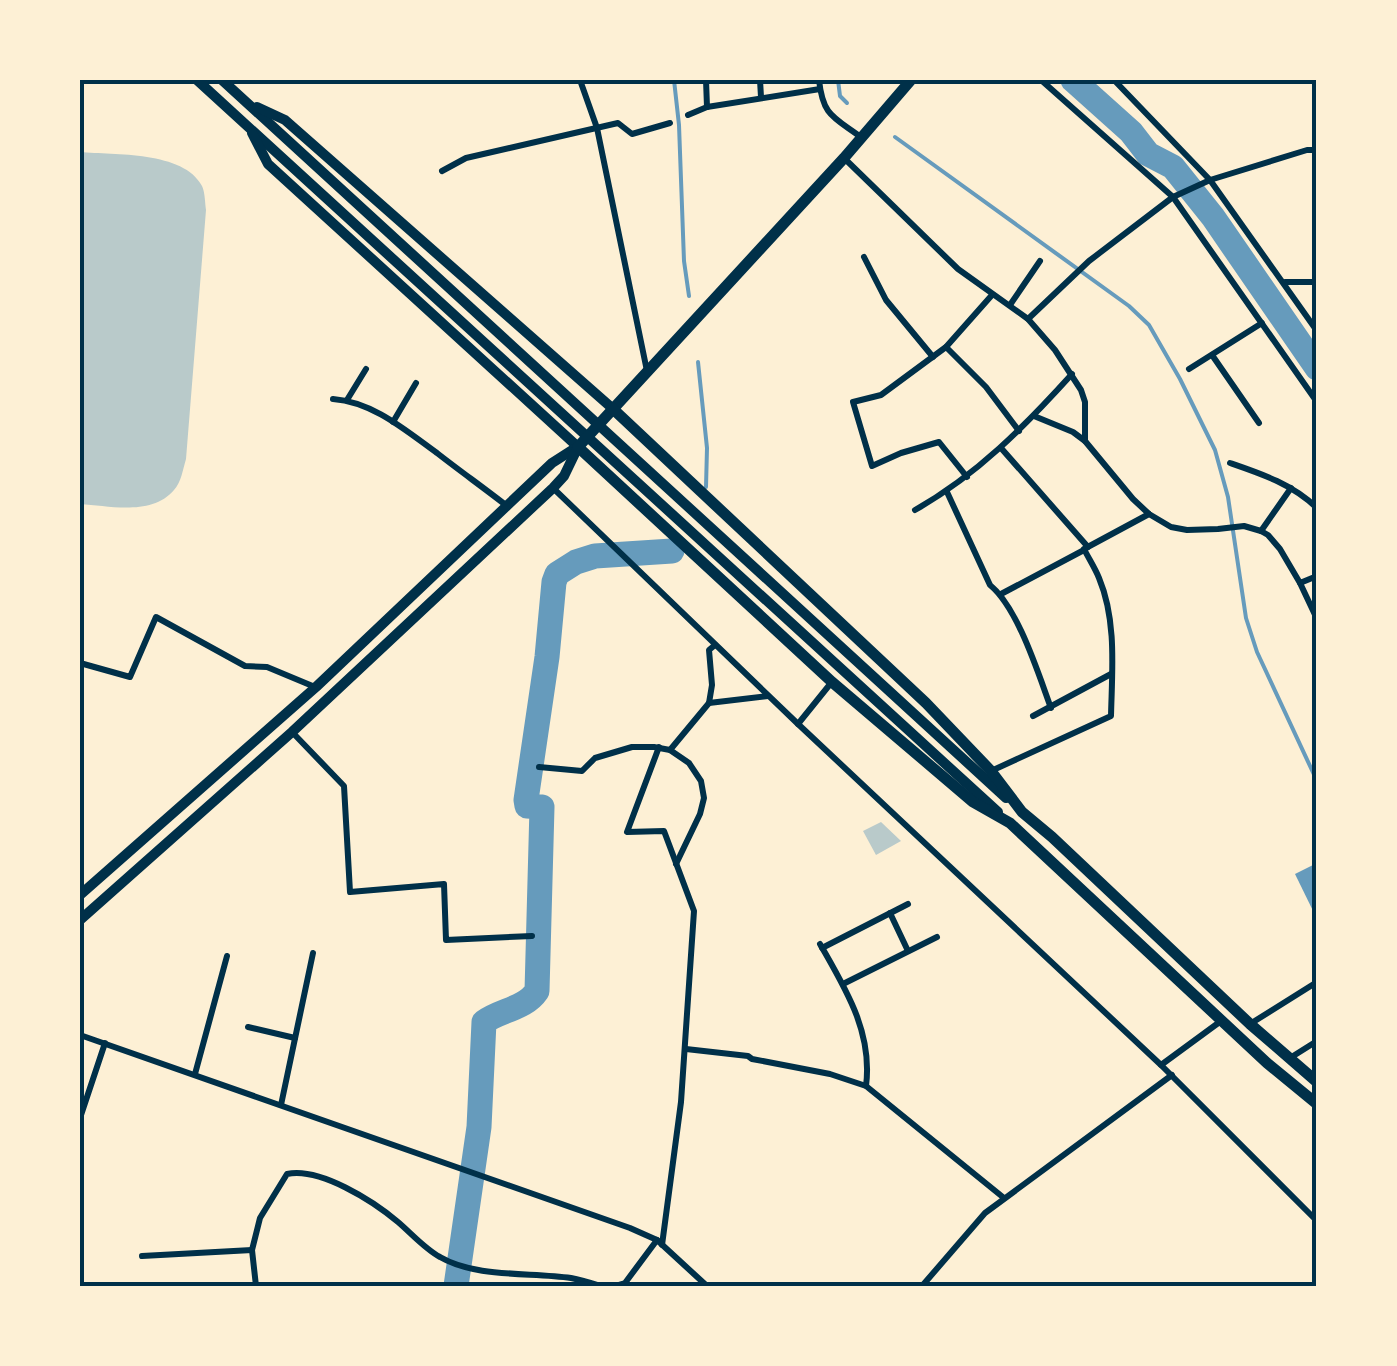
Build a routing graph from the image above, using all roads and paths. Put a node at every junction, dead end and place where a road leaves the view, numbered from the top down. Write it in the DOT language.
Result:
graph roads {
  1 [pos="197,80"];
  2 [pos="222,80"];
  3 [pos="580,80"];
  4 [pos="706,80"];
  5 [pos="760,80"];
  6 [pos="912,80"];
  7 [pos="1041,80"];
  8 [pos="1114,80"];
  9 [pos="819,84"];
  10 [pos="762,97"];
  11 [pos="247,102"];
  12 [pos="708,106"];
  13 [pos="688,115"];
  14 [pos="670,123"];
  15 [pos="246,124"];
  16 [pos="597,128"];
  17 [pos="862,138"];
  18 [pos="1317,150"];
  19 [pos="844,158"];
  20 [pos="442,171"];
  21 [pos="1208,181"];
  22 [pos="1176,196"];
  23 [pos="864,257"];
  24 [pos="1040,261"];
  25 [pos="1284,282"];
  26 [pos="1317,282"];
  27 [pos="992,295"];
  28 [pos="1010,306"];
  29 [pos="1028,319"];
  30 [pos="1262,323"];
  31 [pos="1317,331"];
  32 [pos="946,348"];
  33 [pos="1212,354"];
  34 [pos="933,357"];
  35 [pos="366,369"];
  36 [pos="1189,370"];
  37 [pos="647,371"];
  38 [pos="1072,374"];
  39 [pos="416,383"];
  40 [pos="333,399"];
  41 [pos="347,400"];
  42 [pos="1317,402"];
  43 [pos="612,408"];
  44 [pos="1034,416"];
  45 [pos="393,422"];
  46 [pos="1259,422"];
  47 [pos="1019,431"];
  48 [pos="1085,441"];
  49 [pos="578,447"];
  50 [pos="1001,448"];
  51 [pos="1230,463"];
  52 [pos="967,477"];
  53 [pos="553,488"];
  54 [pos="1292,488"];
  55 [pos="947,492"];
  56 [pos="508,506"];
  57 [pos="1317,508"];
  58 [pos="915,510"];
  59 [pos="1149,514"];
  60 [pos="1260,531"];
  61 [pos="1086,548"];
  62 [pos="1317,576"];
  63 [pos="1300,583"];
  64 [pos="1001,594"];
  65 [pos="1317,619"];
  66 [pos="716,645"];
  67 [pos="80,663"];
  68 [pos="1112,674"];
  69 [pos="832,682"];
  70 [pos="316,688"];
  71 [pos="769,696"];
  72 [pos="709,702"];
  73 [pos="1051,708"];
  74 [pos="1032,716"];
  75 [pos="798,724"];
  76 [pos="292,732"];
  77 [pos="660,748"];
  78 [pos="670,750"];
  79 [pos="539,767"];
  80 [pos="991,770"];
  81 [pos="1022,812"];
  82 [pos="1010,823"];
  83 [pos="676,864"];
  84 [pos="80,895"];
  85 [pos="908,904"];
  86 [pos="890,914"];
  87 [pos="80,920"];
  88 [pos="532,936"];
  89 [pos="937,937"];
  90 [pos="908,952"];
  91 [pos="313,953"];
  92 [pos="227,956"];
  93 [pos="1317,982"];
  94 [pos="842,984"];
  95 [pos="1222,1020"];
  96 [pos="1250,1024"];
  97 [pos="248,1027"];
  98 [pos="80,1035"];
  99 [pos="295,1038"];
  100 [pos="1317,1041"];
  101 [pos="105,1044"];
  102 [pos="686,1049"];
  103 [pos="1289,1059"];
  104 [pos="1162,1064"];
  105 [pos="194,1074"];
  106 [pos="1172,1075"];
  107 [pos="1317,1082"];
  108 [pos="866,1086"];
  109 [pos="1317,1104"];
  110 [pos="281,1105"];
  111 [pos="80,1118"];
  112 [pos="1004,1198"];
  113 [pos="1317,1221"];
  114 [pos="659,1244"];
  115 [pos="252,1250"];
  116 [pos="142,1256"];
  117 [pos="596,1285"];
  118 [pos="256,1286"];
  119 [pos="615,1286"];
  120 [pos="707,1286"];
  121 [pos="922,1286"];
  1 -- 15 [label="main road"];
  2 -- 11 [label="main road"];
  3 -- 16 [label="street"];
  4 -- 12 [label="street"];
  5 -- 10 [label="street"];
  6 -- 17 [label="highway"];
  7 -- 22 [label="street"];
  8 -- 21 [label="street"];
  9 -- 10 [label="street"];
  9 -- 17 [label="street"];
  10 -- 12 [label="street"];
  11 -- 43 [label="main road"];
  11 -- 81 [label="main road"];
  12 -- 13 [label="street"];
  14 -- 16 [label="street"];
  15 -- 49 [label="main road"];
  15 -- 82 [label="main road"];
  16 -- 20 [label="street"];
  16 -- 37 [label="street"];
  17 -- 19 [label="highway"];
  18 -- 21 [label="street"];
  19 -- 27 [label="street"];
  19 -- 37 [label="highway"];
  21 -- 22 [label="street"];
  21 -- 25 [label="street"];
  22 -- 29 [label="street"];
  22 -- 30 [label="street"];
  23 -- 34 [label="street"];
  24 -- 28 [label="street"];
  25 -- 26 [label="street"];
  25 -- 31 [label="street"];
  27 -- 28 [label="street"];
  27 -- 32 [label="street"];
  28 -- 29 [label="street"];
  29 -- 38 [label="street"];
  30 -- 33 [label="street"];
  30 -- 42 [label="street"];
  32 -- 34 [label="street"];
  32 -- 47 [label="street"];
  33 -- 36 [label="street"];
  33 -- 46 [label="street"];
  34 -- 52 [label="street"];
  35 -- 41 [label="street"];
  37 -- 43 [label="highway"];
  38 -- 44 [label="street"];
  38 -- 48 [label="street"];
  39 -- 45 [label="street"];
  40 -- 41 [label="street"];
  41 -- 45 [label="street"];
  43 -- 49 [label="highway"];
  43 -- 80 [label="highway"];
  44 -- 47 [label="street"];
  44 -- 48 [label="street"];
  45 -- 56 [label="street"];
  47 -- 50 [label="street"];
  48 -- 59 [label="street"];
  49 -- 53 [label="main road"];
  49 -- 56 [label="main road"];
  49 -- 69 [label="highway"];
  50 -- 52 [label="street"];
  50 -- 61 [label="street"];
  51 -- 54 [label="street"];
  52 -- 55 [label="street"];
  53 -- 66 [label="street"];
  53 -- 76 [label="main road"];
  54 -- 57 [label="street"];
  54 -- 60 [label="street"];
  55 -- 58 [label="street"];
  55 -- 64 [label="street"];
  56 -- 70 [label="main road"];
  59 -- 60 [label="street"];
  59 -- 61 [label="street"];
  60 -- 63 [label="street"];
  61 -- 64 [label="street"];
  61 -- 68 [label="street"];
  62 -- 63 [label="street"];
  63 -- 65 [label="street"];
  64 -- 73 [label="street"];
  66 -- 71 [label="street"];
  66 -- 72 [label="street"];
  67 -- 70 [label="street"];
  68 -- 73 [label="street"];
  68 -- 80 [label="street"];
  69 -- 75 [label="street"];
  69 -- 82 [label="highway"];
  70 -- 84 [label="main road"];
  71 -- 72 [label="street"];
  71 -- 75 [label="street"];
  72 -- 78 [label="street"];
  73 -- 74 [label="street"];
  75 -- 104 [label="street"];
  76 -- 87 [label="main road"];
  76 -- 88 [label="street"];
  77 -- 78 [label="street"];
  77 -- 79 [label="street"];
  77 -- 83 [label="street"];
  78 -- 83 [label="street"];
  80 -- 81 [label="highway"];
  81 -- 96 [label="highway"];
  82 -- 95 [label="highway"];
  83 -- 102 [label="street"];
  85 -- 86 [label="street"];
  86 -- 90 [label="street"];
  86 -- 94 [label="street"];
  89 -- 90 [label="street"];
  90 -- 94 [label="street"];
  91 -- 99 [label="street"];
  92 -- 105 [label="street"];
  93 -- 96 [label="street"];
  94 -- 108 [label="street"];
  95 -- 104 [label="street"];
  95 -- 109 [label="highway"];
  96 -- 103 [label="highway"];
  97 -- 99 [label="street"];
  98 -- 101 [label="street"];
  99 -- 110 [label="street"];
  100 -- 103 [label="street"];
  101 -- 105 [label="street"];
  101 -- 111 [label="street"];
  102 -- 108 [label="street"];
  102 -- 114 [label="street"];
  103 -- 107 [label="highway"];
  104 -- 106 [label="street"];
  105 -- 110 [label="street"];
  106 -- 112 [label="street"];
  106 -- 113 [label="street"];
  108 -- 112 [label="street"];
  110 -- 114 [label="street"];
  112 -- 121 [label="street"];
  114 -- 119 [label="street"];
  114 -- 120 [label="street"];
  115 -- 116 [label="street"];
  115 -- 117 [label="street"];
  115 -- 118 [label="street"];
}
